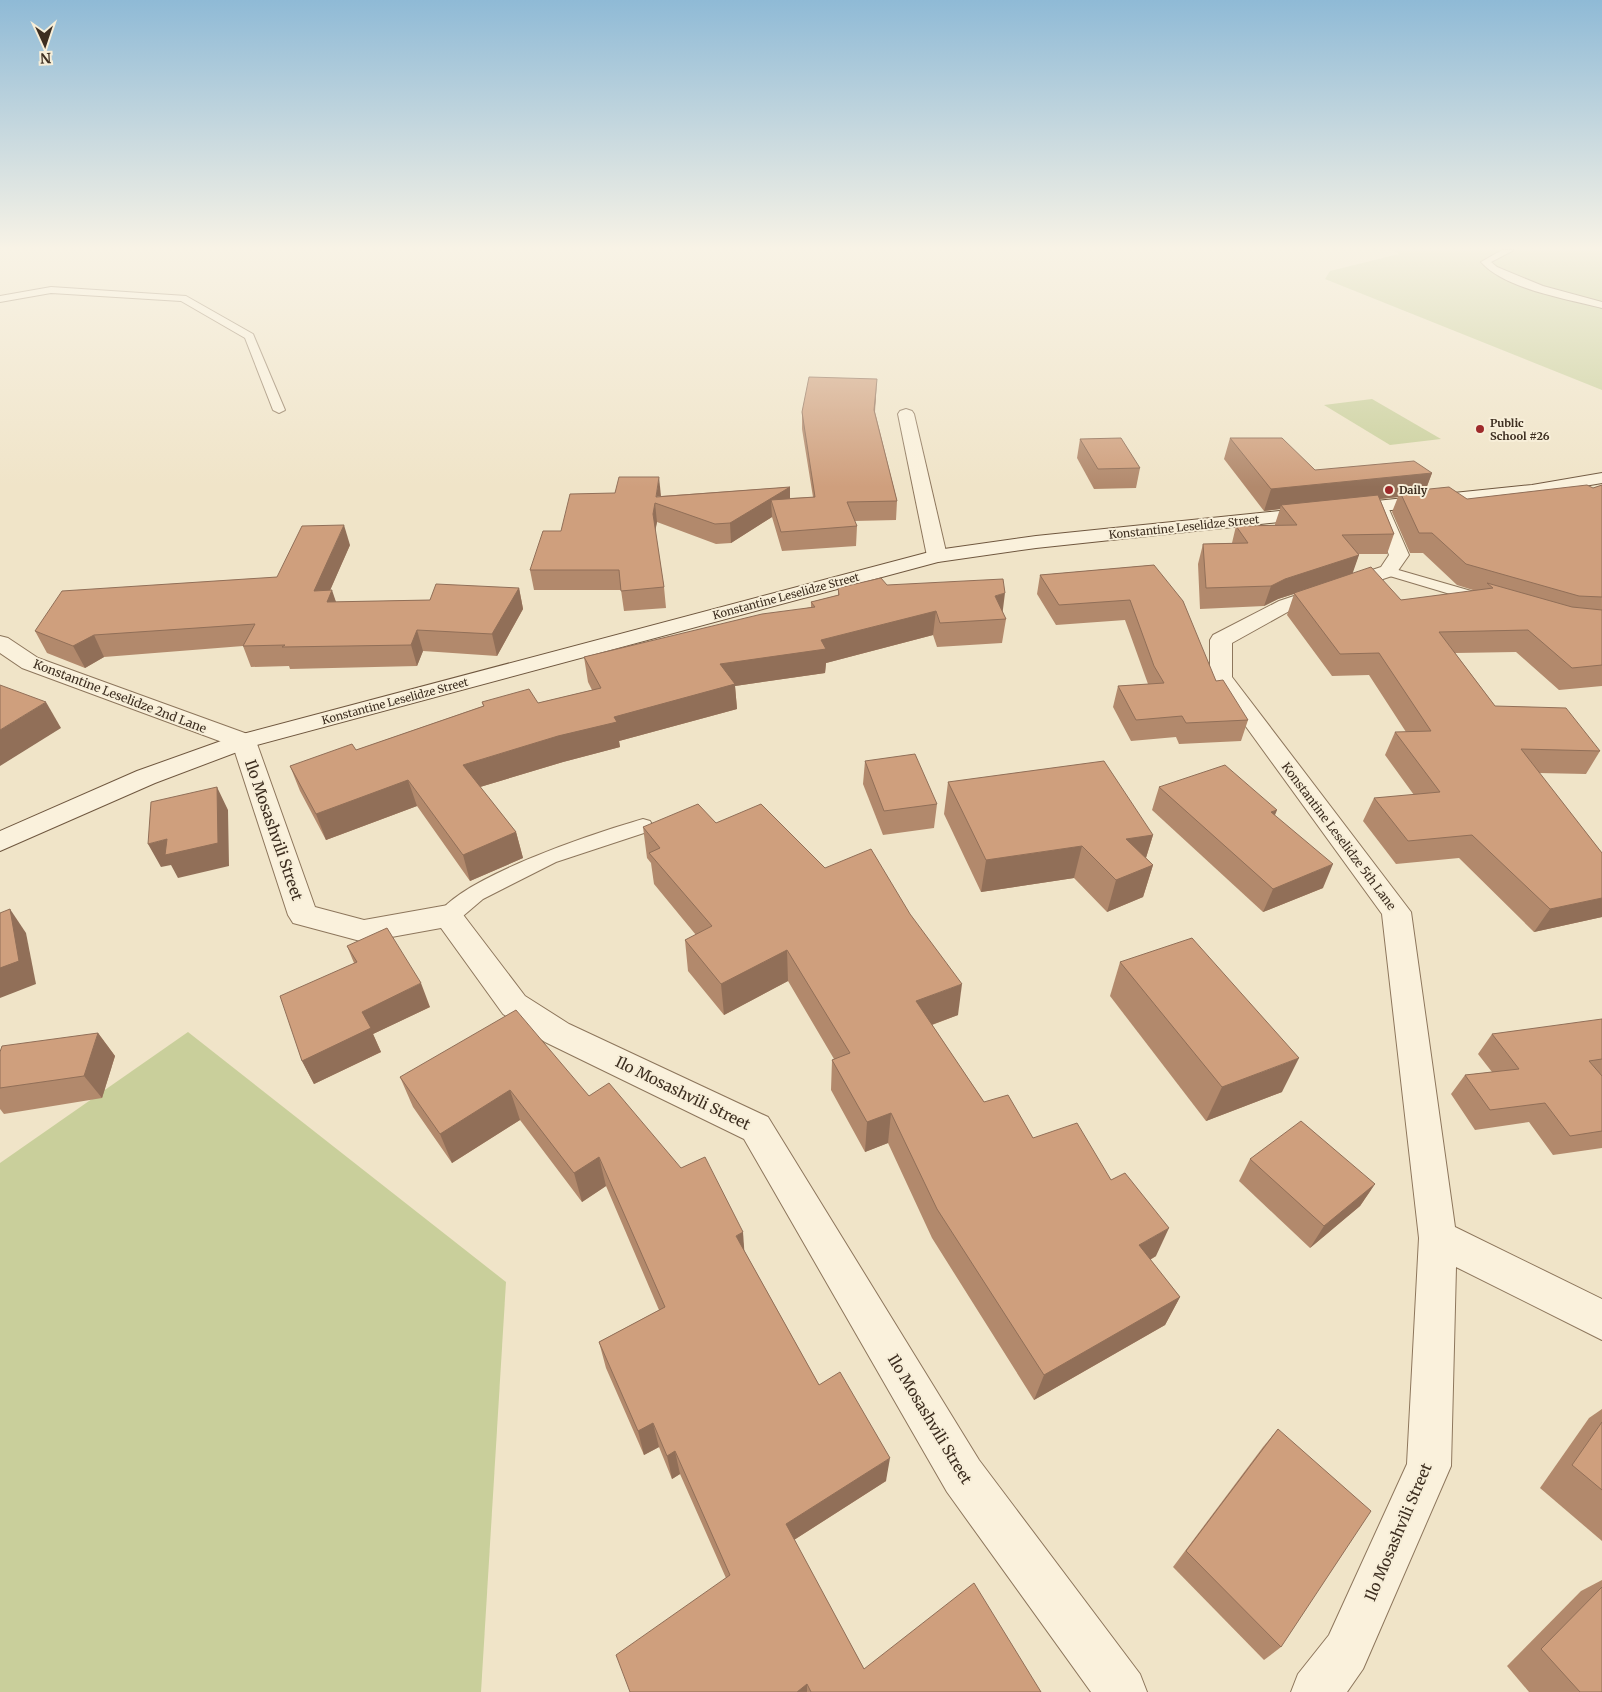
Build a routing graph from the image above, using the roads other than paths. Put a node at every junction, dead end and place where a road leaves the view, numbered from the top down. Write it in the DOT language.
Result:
graph roads {
  1 [pos="237,329"];
  2 [pos="279,410"];
  3 [pos="906,414"];
  4 [pos="1602,478"];
  5 [pos="1379,507"];
  6 [pos="937,556"];
  7 [pos="1388,571"];
  8 [pos="1500,604"];
  9 [pos="0,643"];
  10 [pos="244,741"];
  11 [pos="644,826"];
  12 [pos="0,842"];
  13 [pos="448,916"];
  14 [pos="1438,1238"];
  15 [pos="1602,1320"];
  16 [pos="1122,1692"];
  17 [pos="1316,1692"];
  1 -- 2 [label="lane"];
  3 -- 6 [label="street"];
  4 -- 5 [label="street, Konstantine Leselidze Street"];
  5 -- 6 [label="street, Konstantine Leselidze Street"];
  5 -- 7 [label="street"];
  6 -- 10 [label="street, Konstantine Leselidze Street"];
  7 -- 8 [label="lane"];
  7 -- 14 [label="street, Konstantine Leselidze 5th Lane"];
  9 -- 10 [label="street, Konstantine Leselidze 2nd Lane"];
  10 -- 12 [label="street, Konstantine Leselidze Street"];
  10 -- 13 [label="street, Ilo Mosashvili Street"];
  11 -- 13 [label="lane"];
  13 -- 16 [label="street, Ilo Mosashvili Street"];
  14 -- 15 [label="street"];
  14 -- 17 [label="street, Ilo Mosashvili Street"];
}
